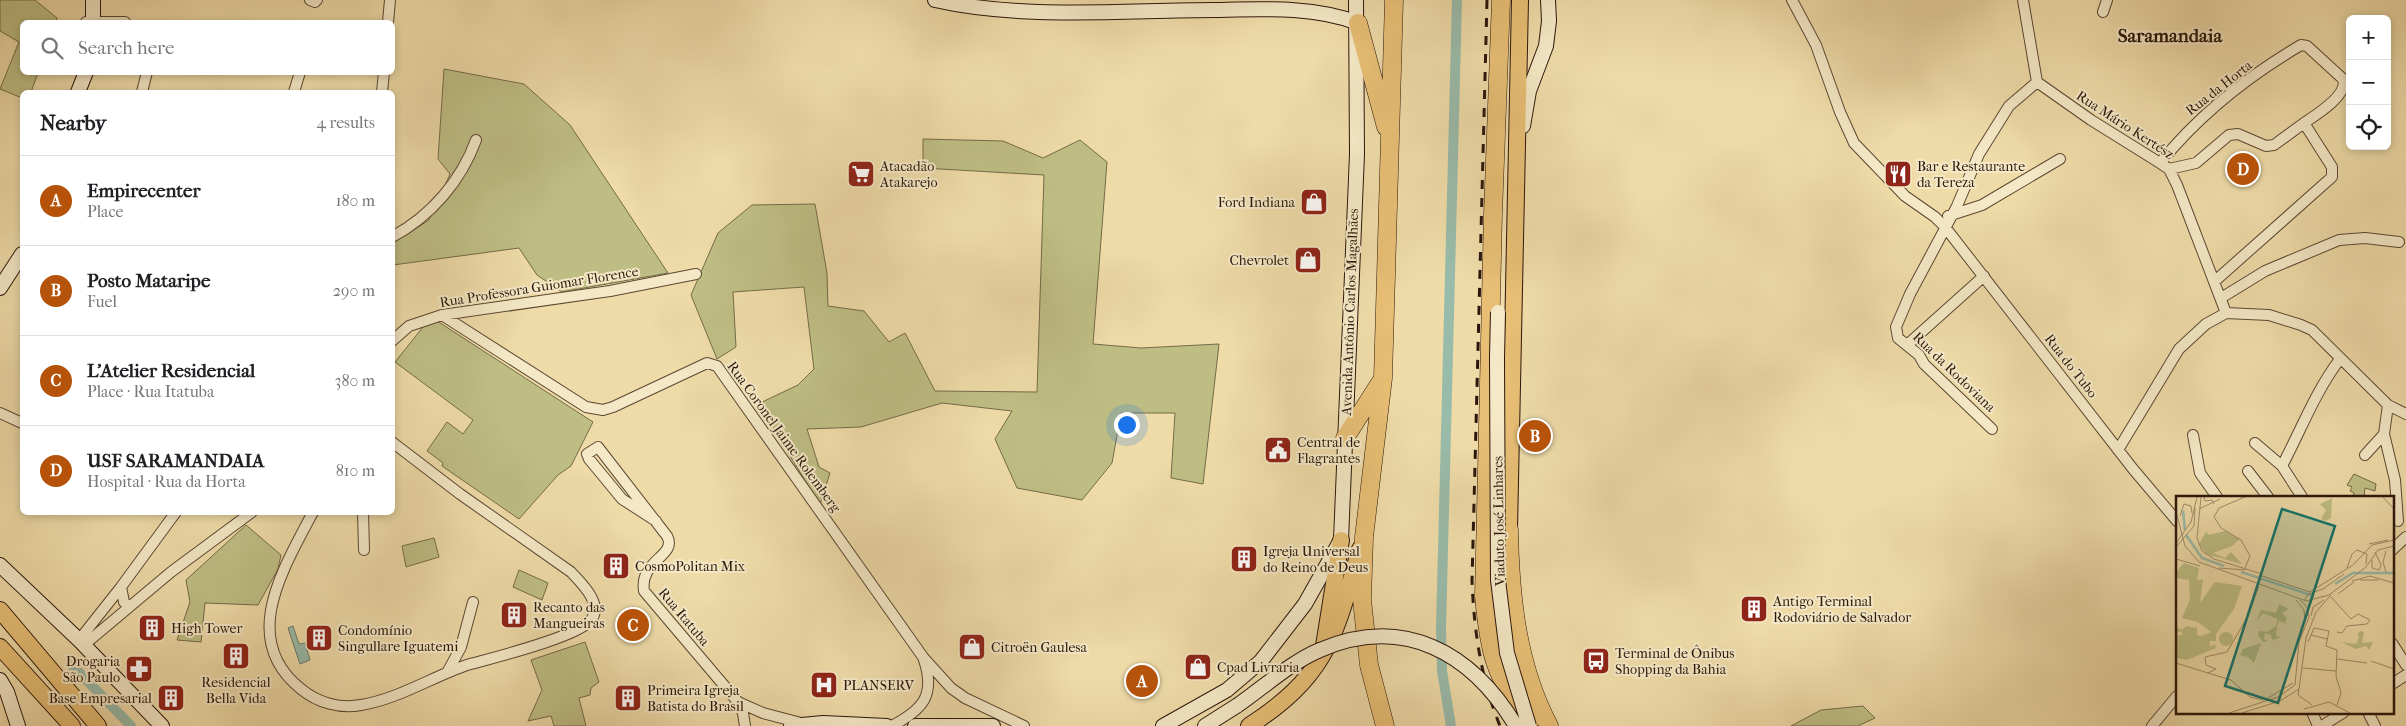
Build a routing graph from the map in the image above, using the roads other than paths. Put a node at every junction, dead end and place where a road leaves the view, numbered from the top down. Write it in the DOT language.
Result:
graph roads {
  1 [pos="93,0"];
  2 [pos="310,0"];
  3 [pos="317,0"];
  4 [pos="390,0"];
  5 [pos="935,0"];
  6 [pos="1394,0"];
  7 [pos="1501,0"];
  8 [pos="1520,0"];
  9 [pos="1548,0"];
  10 [pos="1792,0"];
  11 [pos="2023,0"];
  12 [pos="2107,0"];
  13 [pos="1356,2"];
  14 [pos="2102,12"];
  15 [pos="1333,15"];
  16 [pos="91,20"];
  17 [pos="388,20"];
  18 [pos="1358,24"];
  19 [pos="85,75"];
  20 [pos="145,75"];
  21 [pos="299,75"];
  22 [pos="384,75"];
  23 [pos="2038,82"];
  24 [pos="79,90"];
  25 [pos="142,90"];
  26 [pos="295,90"];
  27 [pos="382,90"];
  28 [pos="2304,123"];
  29 [pos="476,140"];
  30 [pos="1391,153"];
  31 [pos="1518,154"];
  32 [pos="2060,159"];
  33 [pos="2165,166"];
  34 [pos="1952,215"];
  35 [pos="1935,217"];
  36 [pos="1945,227"];
  37 [pos="395,235"];
  38 [pos="2399,242"];
  39 [pos="20,257"];
  40 [pos="696,274"];
  41 [pos="1984,276"];
  42 [pos="2215,281"];
  43 [pos="1491,284"];
  44 [pos="0,288"];
  45 [pos="1515,292"];
  46 [pos="2221,298"];
  47 [pos="1498,312"];
  48 [pos="2226,313"];
  49 [pos="442,315"];
  50 [pos="395,336"];
  51 [pos="1907,345"];
  52 [pos="2340,359"];
  53 [pos="1383,378"];
  54 [pos="2388,405"];
  55 [pos="0,413"];
  56 [pos="2406,414"];
  57 [pos="20,422"];
  58 [pos="1992,429"];
  59 [pos="2384,434"];
  60 [pos="2193,435"];
  61 [pos="1345,438"];
  62 [pos="2255,443"];
  63 [pos="395,444"];
  64 [pos="2118,450"];
  65 [pos="2365,455"];
  66 [pos="2282,466"];
  67 [pos="2248,471"];
  68 [pos="2216,496"];
  69 [pos="2267,496"];
  70 [pos="2301,496"];
  71 [pos="174,515"];
  72 [pos="248,515"];
  73 [pos="311,515"];
  74 [pos="363,515"];
  75 [pos="2176,520"];
  76 [pos="2399,521"];
  77 [pos="656,522"];
  78 [pos="1509,529"];
  79 [pos="2406,537"];
  80 [pos="1364,538"];
  81 [pos="1341,540"];
  82 [pos="2394,548"];
  83 [pos="364,550"];
  84 [pos="0,565"];
  85 [pos="121,587"];
  86 [pos="473,602"];
  87 [pos="128,606"];
  88 [pos="0,610"];
  89 [pos="82,642"];
  90 [pos="2394,646"];
  91 [pos="1,648"];
  92 [pos="1324,655"];
  93 [pos="923,657"];
  94 [pos="2406,665"];
  95 [pos="448,672"];
  96 [pos="2406,675"];
  97 [pos="0,680"];
  98 [pos="2394,683"];
  99 [pos="2176,697"];
  100 [pos="738,702"];
  101 [pos="2313,714"];
  102 [pos="2341,714"];
  103 [pos="2369,714"];
  104 [pos="806,724"];
  105 [pos="839,724"];
  106 [pos="18,726"];
  107 [pos="72,726"];
  108 [pos="98,726"];
  109 [pos="162,726"];
  110 [pos="744,726"];
  111 [pos="791,726"];
  112 [pos="886,726"];
  113 [pos="892,726"];
  114 [pos="915,726"];
  115 [pos="987,726"];
  116 [pos="1024,726"];
  117 [pos="1164,726"];
  118 [pos="1205,726"];
  119 [pos="1249,726"];
  120 [pos="1385,726"];
  121 [pos="1516,726"];
  122 [pos="1529,726"];
  123 [pos="1536,726"];
  124 [pos="1549,726"];
  125 [pos="2152,726"];
  126 [pos="2318,726"];
  127 [pos="2322,726"];
  128 [pos="2375,726"];
  1 -- 16 [label="main road"];
  2 -- 3 [label="street"];
  4 -- 17 [label="street"];
  5 -- 15 [label="main road"];
  6 -- 30 [label="highway"];
  7 -- 43 [label="highway"];
  8 -- 31 [label="main road"];
  9 -- 31 [label="main road"];
  10 -- 35 [label="street, Rua do Tubo"];
  11 -- 23 [label="street"];
  12 -- 14 [label="street"];
  13 -- 15 [label="main road"];
  13 -- 18 [label="main road, Avenida Antônio Carlos Magalhães"];
  15 -- 18 [label="main road"];
  18 -- 30 [label="highway"];
  18 -- 61 [label="main road, Avenida Antônio Carlos Magalhães"];
  19 -- 24 [label="main road"];
  20 -- 25 [label="street"];
  21 -- 26 [label="street"];
  22 -- 27 [label="street"];
  23 -- 33 [label="street, Rua Mário Kertész"];
  23 -- 34 [label="street, Rua da Rodoviana"];
  28 -- 33 [label="street"];
  28 -- 33 [label="street, Rua da Horta"];
  28 -- 42 [label="street"];
  29 -- 37 [label="street"];
  30 -- 53 [label="highway"];
  31 -- 45 [label="main road"];
  32 -- 34 [label="street"];
  33 -- 42 [label="street, Rua Mário Kertész"];
  34 -- 35 [label="street"];
  34 -- 36 [label="street, Rua da Rodoviana"];
  35 -- 36 [label="street, Rua do Tubo"];
  36 -- 41 [label="street, Rua do Tubo"];
  36 -- 51 [label="street, Rua da Rodoviana"];
  38 -- 46 [label="street"];
  39 -- 44 [label="main road"];
  40 -- 49 [label="street, Rua Professora Guiomar Florence"];
  41 -- 51 [label="street"];
  41 -- 64 [label="street, Rua do Tubo"];
  42 -- 46 [label="street, Rua Mário Kertész"];
  43 -- 47 [label="main road, Viaduto José Linhares"];
  43 -- 123 [label="highway"];
  45 -- 47 [label="main road"];
  45 -- 78 [label="main road"];
  46 -- 48 [label="street, Rua Mário Kertész"];
  47 -- 122 [label="main road, Viaduto José Linhares, bridge"];
  48 -- 52 [label="street"];
  48 -- 64 [label="street"];
  49 -- 50 [label="street, Rua Professora Guiomar Florence"];
  49 -- 93 [label="street, Rua Coronel Jaime Rolemberg"];
  51 -- 58 [label="street, Rua da Rodoviana"];
  52 -- 54 [label="street"];
  52 -- 66 [label="street"];
  53 -- 61 [label="highway"];
  53 -- 80 [label="highway"];
  54 -- 56 [label="street"];
  54 -- 59 [label="street"];
  55 -- 57 [label="street"];
  59 -- 65 [label="street"];
  59 -- 76 [label="street"];
  60 -- 68 [label="street"];
  61 -- 81 [label="main road, Avenida Antônio Carlos Magalhães"];
  62 -- 66 [label="street"];
  63 -- 95 [label="street"];
  64 -- 75 [label="street, Rua do Tubo"];
  66 -- 70 [label="street"];
  67 -- 69 [label="street"];
  71 -- 85 [label="street"];
  72 -- 87 [label="street"];
  73 -- 95 [label="street"];
  74 -- 83 [label="street"];
  77 -- 77 [label="street, Rua Itatuba"];
  77 -- 100 [label="street, Rua Itatuba"];
  78 -- 124 [label="highway"];
  79 -- 82 [label="street"];
  80 -- 92 [label="main road"];
  80 -- 120 [label="highway"];
  81 -- 92 [label="main road"];
  81 -- 117 [label="main road, Avenida Antônio Carlos Magalhães"];
  84 -- 89 [label="main road"];
  85 -- 87 [label="street"];
  85 -- 89 [label="street"];
  86 -- 95 [label="street"];
  87 -- 89 [label="street"];
  88 -- 108 [label="main road"];
  89 -- 109 [label="main road"];
  90 -- 94 [label="street"];
  91 -- 107 [label="main road"];
  92 -- 119 [label="main road"];
  93 -- 113 [label="street, Rua Coronel Jaime Rolemberg"];
  93 -- 116 [label="street, Rua Coronel Jaime Rolemberg"];
  96 -- 98 [label="street"];
  97 -- 106 [label="main road"];
  99 -- 125 [label="street"];
  100 -- 104 [label="street, Rua Itatuba"];
  100 -- 110 [label="street, Rua Itatuba"];
  101 -- 126 [label="street"];
  102 -- 127 [label="street"];
  103 -- 128 [label="street"];
  104 -- 105 [label="main road"];
  104 -- 111 [label="main road"];
  105 -- 112 [label="main road"];
  114 -- 115 [label="main road"];
  118 -- 121 [label="main road, bridge"];
}
